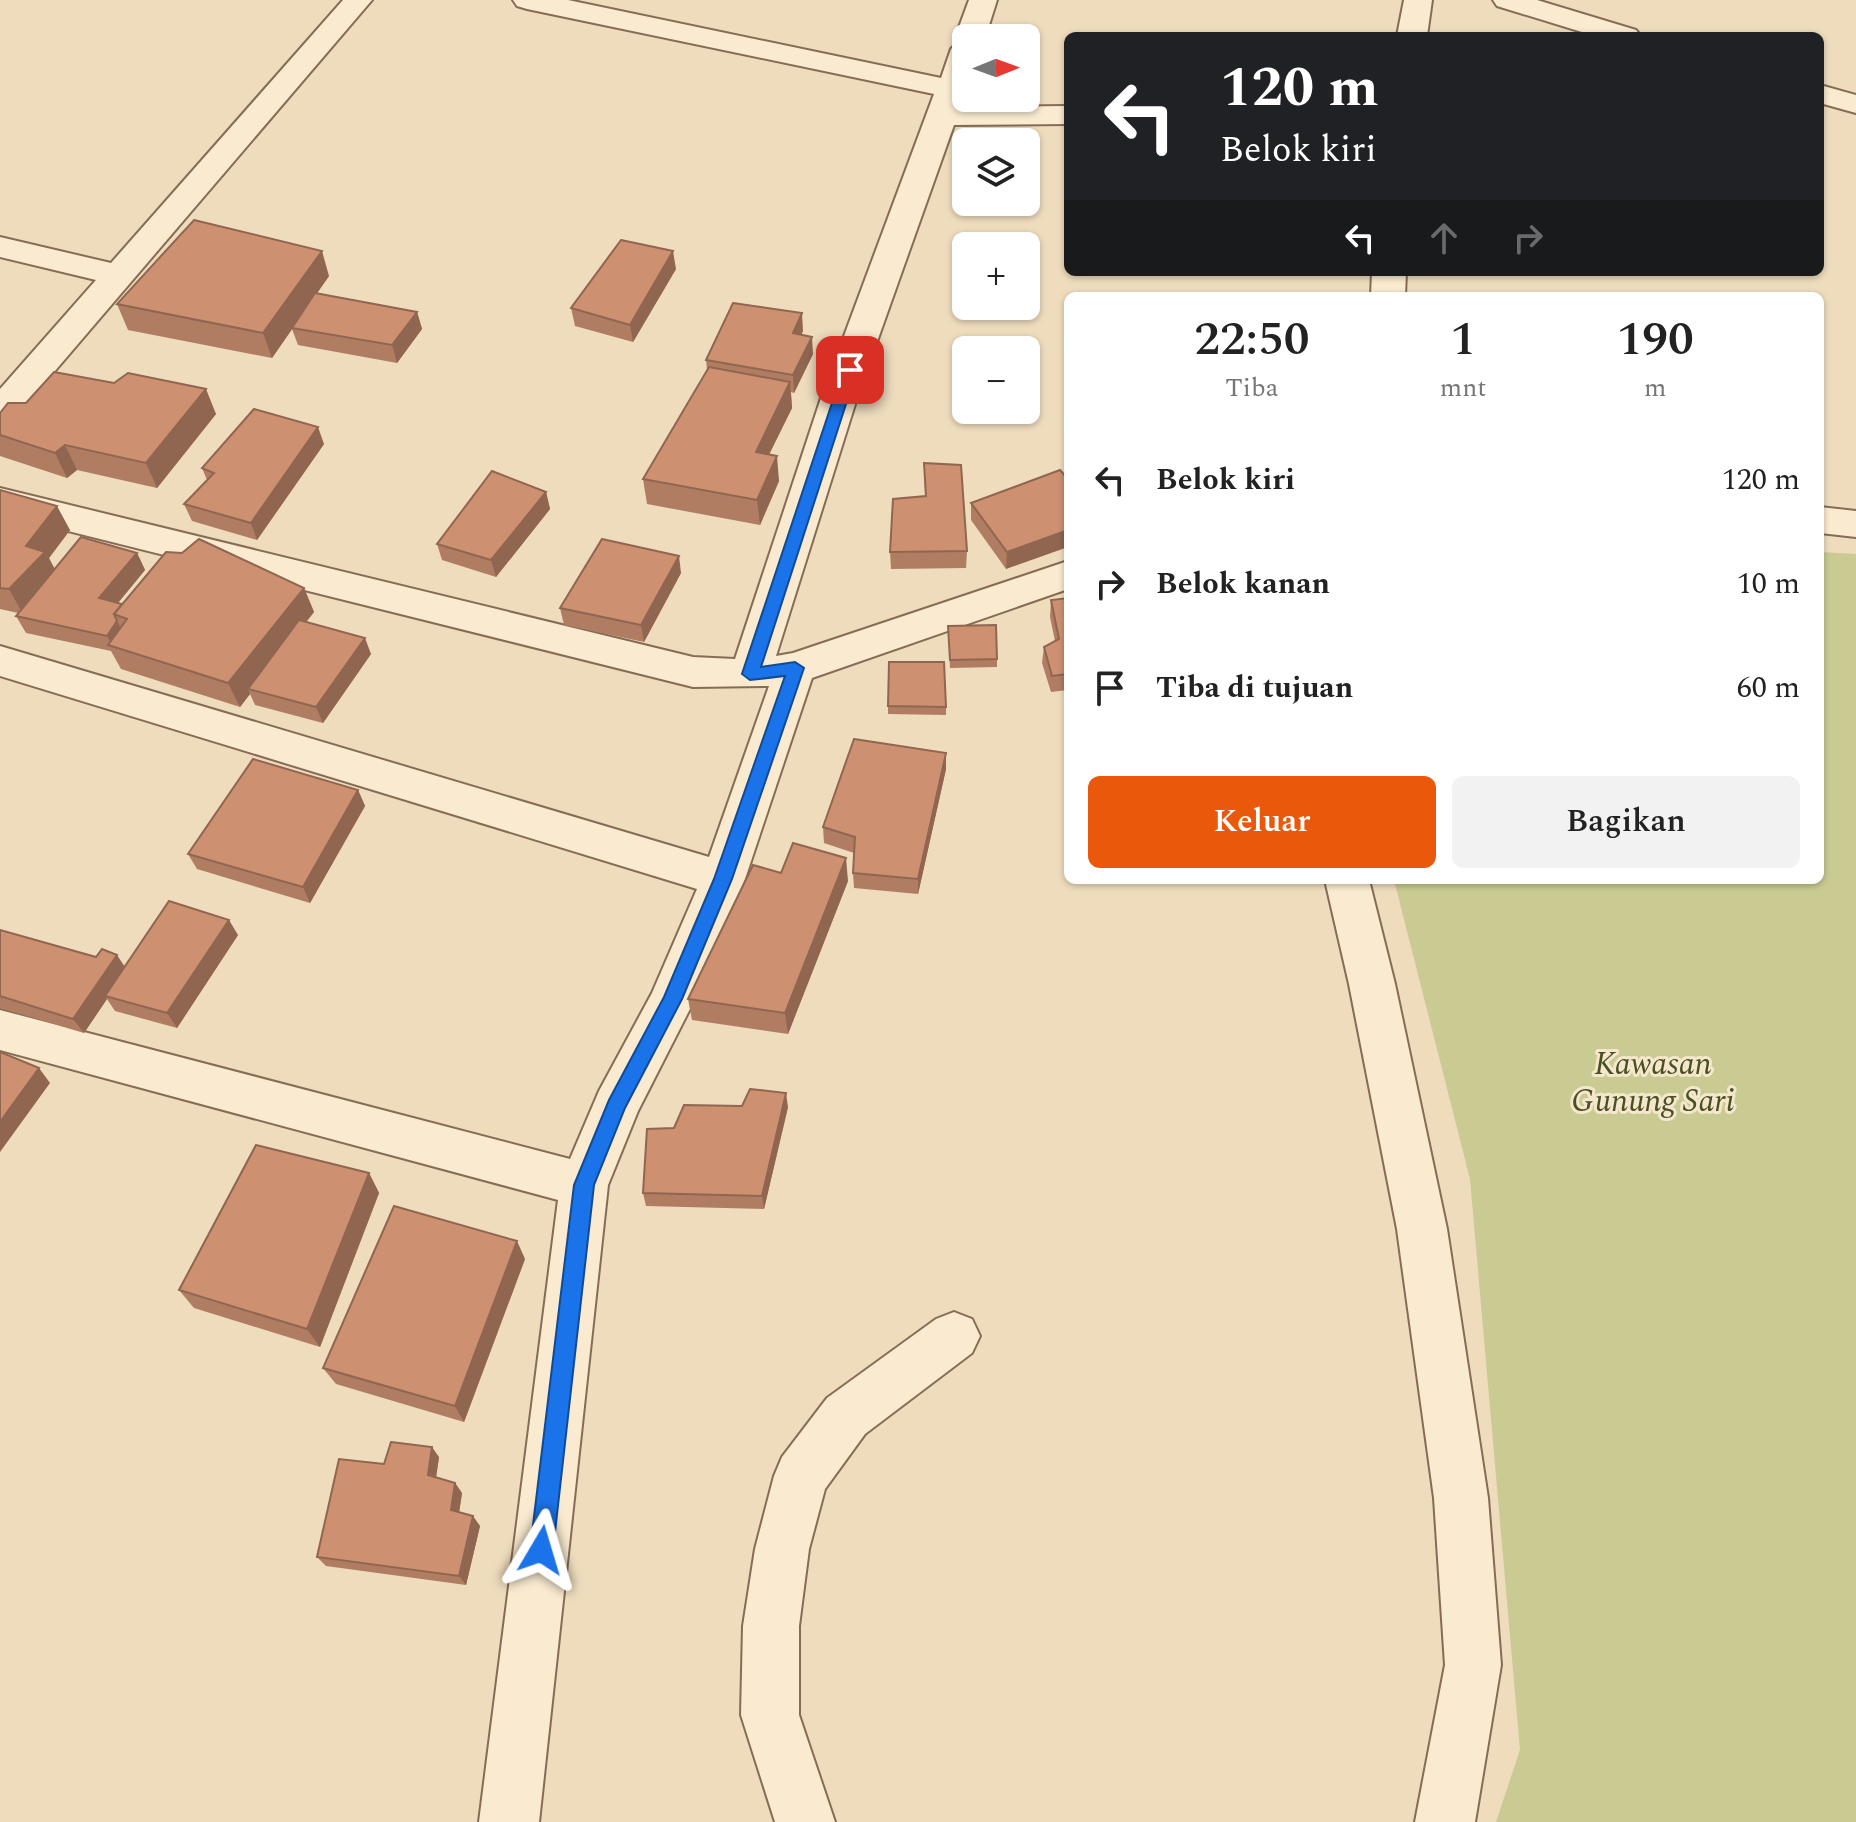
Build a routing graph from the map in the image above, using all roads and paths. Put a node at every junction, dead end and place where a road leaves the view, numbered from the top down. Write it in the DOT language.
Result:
graph roads {
  1 [pos="358,0"];
  2 [pos="527,0"];
  3 [pos="983,0"];
  4 [pos="1418,0"];
  5 [pos="1507,0"];
  6 [pos="975,24"];
  7 [pos="1413,32"];
  8 [pos="1613,32"];
  9 [pos="952,90"];
  10 [pos="1824,95"];
  11 [pos="948,102"];
  12 [pos="1856,104"];
  13 [pos="1064,115"];
  14 [pos="0,247"];
  15 [pos="119,275"];
  16 [pos="0,412"];
  17 [pos="0,501"];
  18 [pos="1824,520"];
  19 [pos="1856,524"];
  20 [pos="1064,576"];
  21 [pos="0,661"];
  22 [pos="795,668"];
  23 [pos="750,674"];
  24 [pos="723,879"];
  25 [pos="1348,884"];
  26 [pos="0,1030"];
  27 [pos="584,1185"];
  28 [pos="954,1336"];
  29 [pos="509,1822"];
  30 [pos="805,1822"];
  31 [pos="1445,1822"];
  1 -- 15 [label="street"];
  2 -- 11 [label="street"];
  3 -- 6 [label="street"];
  4 -- 7 [label="street"];
  5 -- 8 [label="street"];
  9 -- 11 [label="street"];
  10 -- 12 [label="street"];
  11 -- 13 [label="street"];
  11 -- 23 [label="street"];
  14 -- 15 [label="street"];
  15 -- 16 [label="street"];
  17 -- 23 [label="street"];
  18 -- 19 [label="street"];
  20 -- 22 [label="street"];
  21 -- 24 [label="street"];
  22 -- 23 [label="street"];
  22 -- 24 [label="street"];
  24 -- 27 [label="street"];
  25 -- 31 [label="street"];
  26 -- 27 [label="street"];
  27 -- 29 [label="street"];
  28 -- 30 [label="street"];
}
